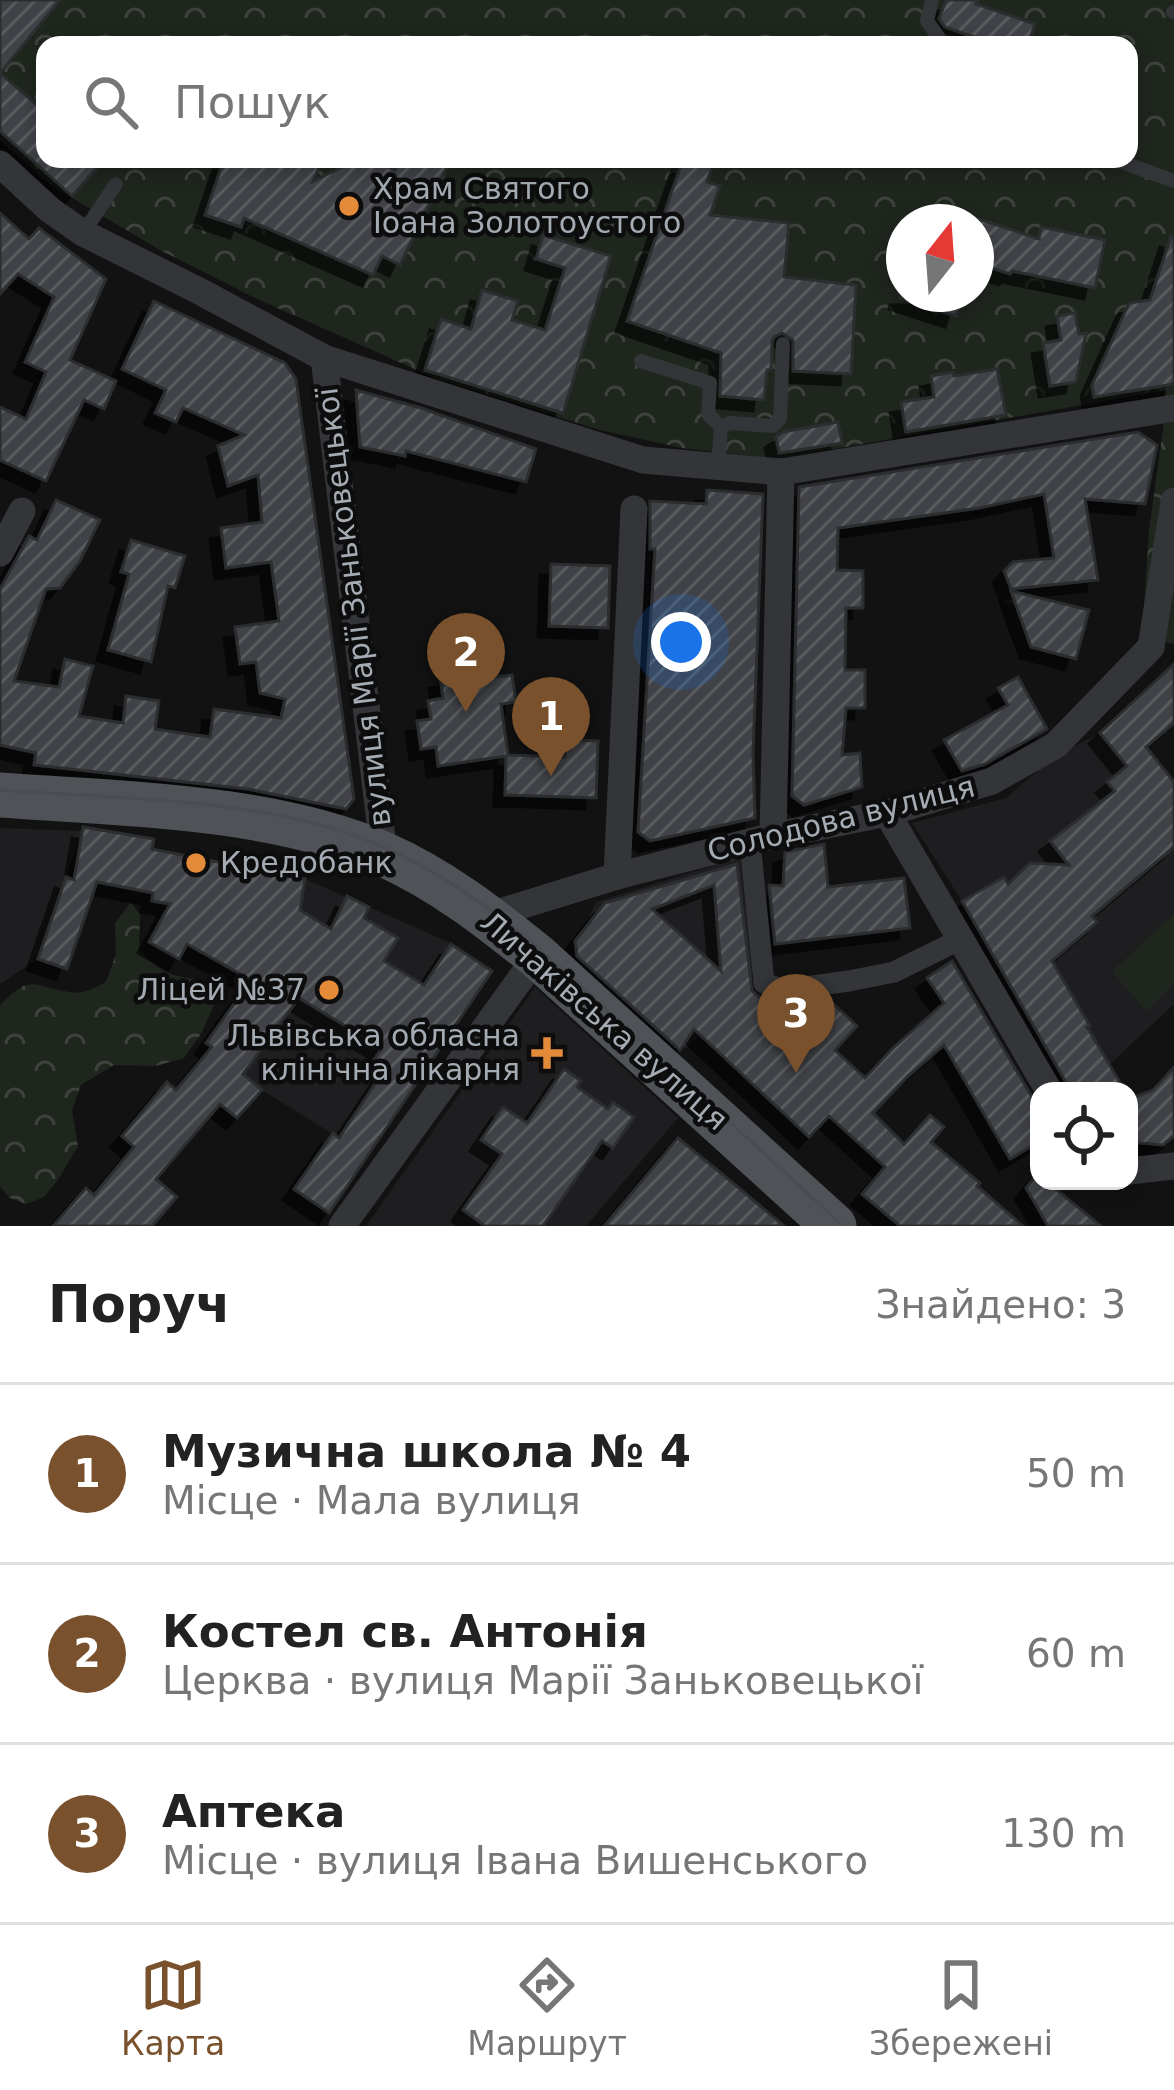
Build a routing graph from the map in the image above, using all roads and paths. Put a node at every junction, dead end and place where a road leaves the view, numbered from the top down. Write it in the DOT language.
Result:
graph roads {
  1 [pos="932,0"];
  2 [pos="938,36"];
  3 [pos="0,164"];
  4 [pos="1138,168"];
  5 [pos="1174,181"];
  6 [pos="116,184"];
  7 [pos="82,233"];
  8 [pos="782,344"];
  9 [pos="324,358"];
  10 [pos="641,362"];
  11 [pos="1174,409"];
  12 [pos="721,428"];
  13 [pos="718,466"];
  14 [pos="781,472"];
  15 [pos="1174,501"];
  16 [pos="634,508"];
  17 [pos="22,511"];
  18 [pos="0,553"];
  19 [pos="1163,644"];
  20 [pos="0,795"];
  21 [pos="886,813"];
  22 [pos="761,839"];
  23 [pos="384,855"];
  24 [pos="617,875"];
  25 [pos="487,916"];
  26 [pos="961,939"];
  27 [pos="537,956"];
  28 [pos="1044,1082"];
  29 [pos="1174,1166"];
  30 [pos="1138,1170"];
  31 [pos="342,1226"];
  32 [pos="834,1226"];
  1 -- 2 [label="lane"];
  3 -- 7 [label="street"];
  4 -- 5 [label="lane"];
  6 -- 7 [label="lane"];
  7 -- 9 [label="street"];
  8 -- 12 [label="lane"];
  9 -- 13 [label="street"];
  9 -- 23 [label="street, вулиця Марії Заньковецької"];
  10 -- 12 [label="lane"];
  11 -- 14 [label="street"];
  12 -- 13 [label="lane"];
  13 -- 14 [label="street"];
  14 -- 22 [label="street"];
  15 -- 19 [label="street"];
  16 -- 24 [label="street"];
  17 -- 18 [label="street"];
  19 -- 21 [label="street, Солодова вулиця"];
  20 -- 23 [label="main road, Личаківська вулиця"];
  21 -- 22 [label="street, Солодова вулиця"];
  21 -- 26 [label="street"];
  22 -- 24 [label="street, Солодова вулиця"];
  22 -- 26 [label="street"];
  23 -- 25 [label="main road, Личаківська вулиця"];
  24 -- 25 [label="street, Солодова вулиця"];
  25 -- 27 [label="main road, Личаківська вулиця"];
  26 -- 28 [label="street"];
  27 -- 31 [label="street"];
  27 -- 32 [label="main road, Личаківська вулиця"];
  29 -- 30 [label="street"];
}
